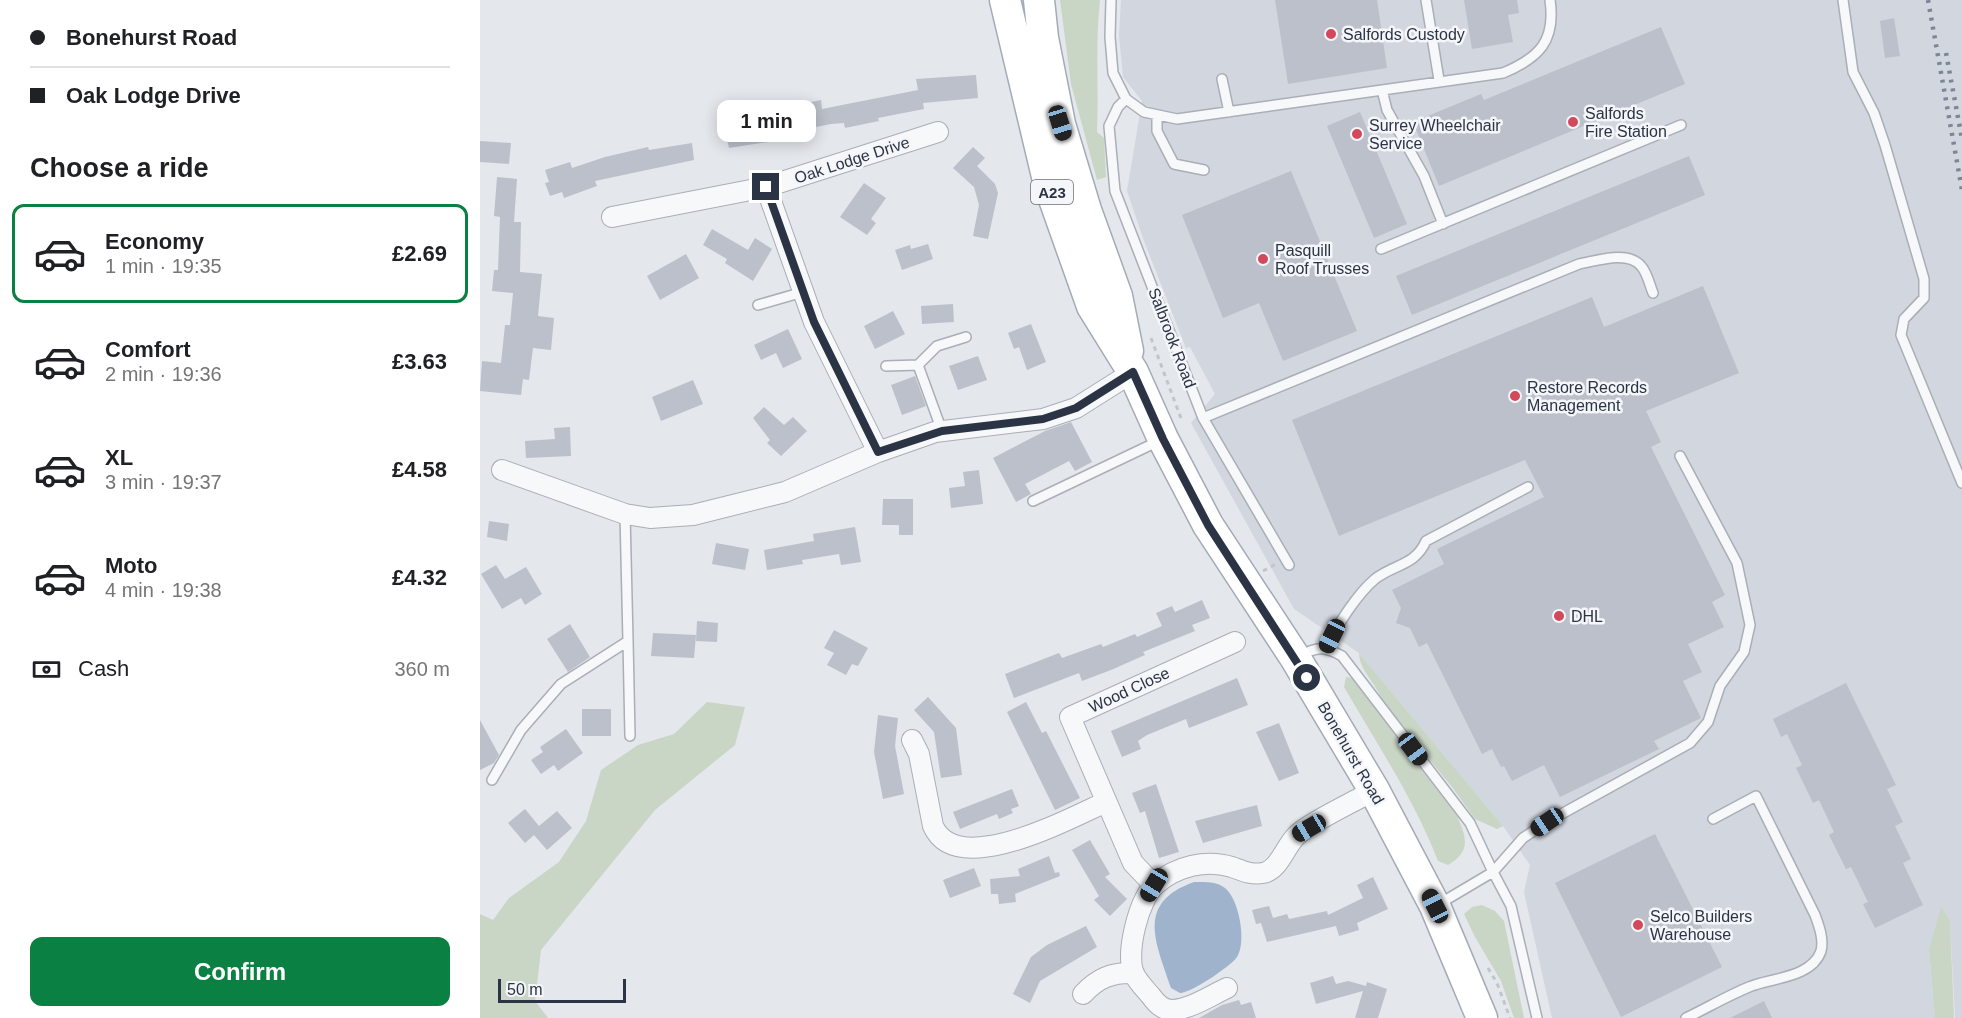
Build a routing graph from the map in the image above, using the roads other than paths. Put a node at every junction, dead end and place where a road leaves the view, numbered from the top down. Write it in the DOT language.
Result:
graph roads {
  1 [pos="1005,0"];
  2 [pos="1040,0"];
  3 [pos="1111,0"];
  4 [pos="1426,0"];
  5 [pos="1550,0"];
  6 [pos="1843,0"];
  7 [pos="1222,80"];
  8 [pos="1439,80"];
  9 [pos="1382,90"];
  10 [pos="1126,99"];
  11 [pos="1229,112"];
  12 [pos="1157,117"];
  13 [pos="1681,125"];
  14 [pos="938,132"];
  15 [pos="1204,170"];
  16 [pos="766,187"];
  17 [pos="612,217"];
  18 [pos="1443,224"];
  19 [pos="1381,249"];
  20 [pos="803,292"];
  21 [pos="1653,293"];
  22 [pos="758,305"];
  23 [pos="966,337"];
  24 [pos="918,365"];
  25 [pos="886,366"];
  26 [pos="1133,372"];
  27 [pos="1203,417"];
  28 [pos="942,431"];
  29 [pos="1163,439"];
  30 [pos="878,452"];
  31 [pos="1680,456"];
  32 [pos="502,470"];
  33 [pos="1962,483"];
  34 [pos="1528,487"];
  35 [pos="1032,501"];
  36 [pos="624,514"];
  37 [pos="1289,565"];
  38 [pos="628,640"];
  39 [pos="1234,642"];
  40 [pos="1326,648"];
  41 [pos="1296,659"];
  42 [pos="630,736"];
  43 [pos="912,740"];
  44 [pos="492,780"];
  45 [pos="1374,790"];
  46 [pos="1106,802"];
  47 [pos="1713,819"];
  48 [pos="1494,872"];
  49 [pos="1154,885"];
  50 [pos="1435,906"];
  51 [pos="1134,973"];
  52 [pos="1227,988"];
  53 [pos="1083,994"];
  54 [pos="1482,1018"];
  55 [pos="1537,1018"];
  56 [pos="1686,1018"];
  1 -- 26 [label="main road, Bonehurst Road / A23"];
  2 -- 26 [label="main road, Bonehurst Road / A23"];
  3 -- 10 [label="lane"];
  4 -- 8 [label="lane"];
  5 -- 8 [label="lane"];
  6 -- 33 [label="lane"];
  7 -- 11 [label="lane"];
  8 -- 9 [label="lane"];
  9 -- 11 [label="lane"];
  9 -- 18 [label="lane"];
  10 -- 12 [label="lane"];
  10 -- 27 [label="lane, Salbrook Road"];
  11 -- 12 [label="lane"];
  12 -- 15 [label="lane"];
  13 -- 18 [label="lane"];
  14 -- 16 [label="street, Oak Lodge Drive"];
  16 -- 17 [label="street, Oak Lodge Drive"];
  16 -- 20 [label="street"];
  18 -- 19 [label="lane"];
  20 -- 22 [label="lane"];
  20 -- 30 [label="street"];
  21 -- 27 [label="lane"];
  23 -- 24 [label="lane"];
  24 -- 25 [label="lane"];
  24 -- 28 [label="lane"];
  26 -- 28 [label="street"];
  26 -- 29 [label="main road, Bonehurst Road / A23"];
  27 -- 37 [label="lane, Salbrook Road"];
  28 -- 30 [label="street"];
  29 -- 35 [label="lane"];
  29 -- 41 [label="main road, Bonehurst Road / A23"];
  30 -- 36 [label="street"];
  31 -- 48 [label="lane"];
  32 -- 36 [label="street"];
  34 -- 40 [label="lane"];
  36 -- 38 [label="lane"];
  38 -- 42 [label="lane"];
  38 -- 44 [label="lane"];
  39 -- 46 [label="street, Wood Close"];
  40 -- 41 [label="lane"];
  40 -- 48 [label="lane"];
  41 -- 45 [label="main road, Bonehurst Road / A23"];
  43 -- 46 [label="street"];
  45 -- 49 [label="street"];
  45 -- 50 [label="main road, Bonehurst Road / A23"];
  46 -- 49 [label="street"];
  47 -- 56 [label="lane"];
  48 -- 50 [label="lane"];
  48 -- 55 [label="lane"];
  49 -- 51 [label="street"];
  50 -- 54 [label="main road, Bonehurst Road / A23"];
  51 -- 52 [label="street"];
  51 -- 53 [label="street"];
}
